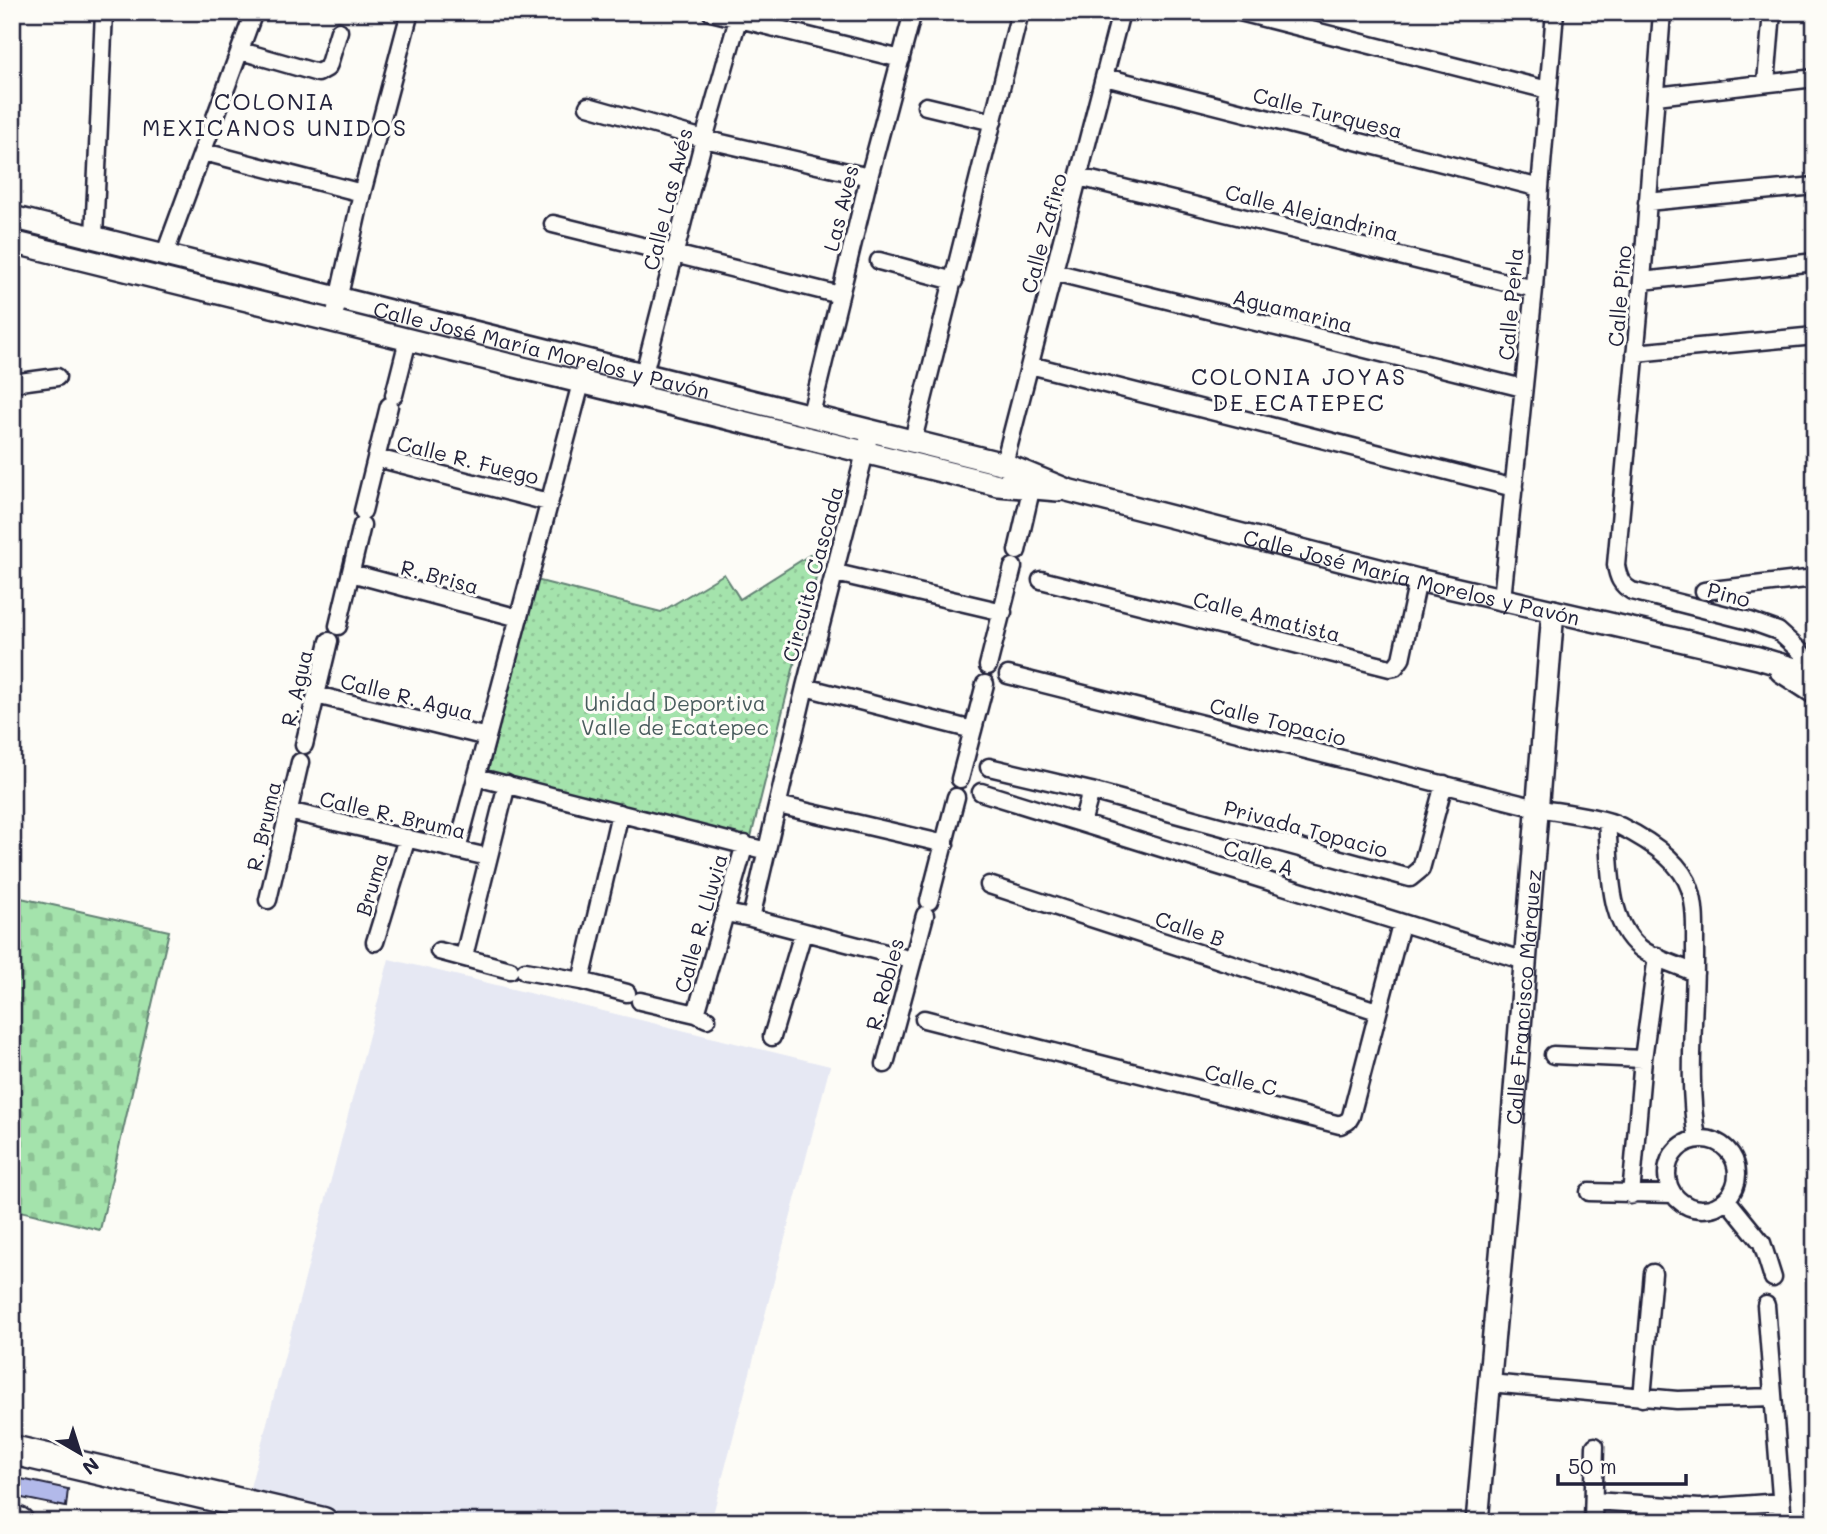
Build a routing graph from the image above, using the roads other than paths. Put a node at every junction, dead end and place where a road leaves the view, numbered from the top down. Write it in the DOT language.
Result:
graph roads {
  1 [pos="104,12"];
  2 [pos="254,12"];
  3 [pos="411,12"];
  4 [pos="710,12"];
  5 [pos="913,12"];
  6 [pos="1020,12"];
  7 [pos="1121,12"];
  8 [pos="1240,12"];
  9 [pos="1555,12"];
  10 [pos="1662,12"];
  11 [pos="1772,12"];
  12 [pos="739,16"];
  13 [pos="339,31"];
  14 [pos="241,51"];
  15 [pos="901,59"];
  16 [pos="1105,77"];
  17 [pos="1815,78"];
  18 [pos="1766,83"];
  19 [pos="1548,90"];
  20 [pos="1657,96"];
  21 [pos="588,106"];
  22 [pos="926,106"];
  23 [pos="993,122"];
  24 [pos="704,139"];
  25 [pos="204,152"];
  26 [pos="869,177"];
  27 [pos="1079,177"];
  28 [pos="1815,186"];
  29 [pos="1539,188"];
  30 [pos="362,193"];
  31 [pos="1647,202"];
  32 [pos="12,217"];
  33 [pos="553,224"];
  34 [pos="94,237"];
  35 [pos="12,242"];
  36 [pos="675,253"];
  37 [pos="164,256"];
  38 [pos="878,261"];
  39 [pos="1815,262"];
  40 [pos="1054,272"];
  41 [pos="954,281"];
  42 [pos="1642,281"];
  43 [pos="1534,289"];
  44 [pos="840,295"];
  45 [pos="338,298"];
  46 [pos="334,322"];
  47 [pos="1815,336"];
  48 [pos="408,340"];
  49 [pos="1635,353"];
  50 [pos="586,361"];
  51 [pos="1030,365"];
  52 [pos="643,376"];
  53 [pos="57,377"];
  54 [pos="581,382"];
  55 [pos="12,383"];
  56 [pos="1523,388"];
  57 [pos="638,397"];
  58 [pos="811,414"];
  59 [pos="871,432"];
  60 [pos="913,440"];
  61 [pos="866,453"];
  62 [pos="377,458"];
  63 [pos="1004,464"];
  64 [pos="1033,482"];
  65 [pos="1514,488"];
  66 [pos="548,502"];
  67 [pos="351,573"];
  68 [pos="836,573"];
  69 [pos="1815,578"];
  70 [pos="1041,580"];
  71 [pos="1418,580"];
  72 [pos="1621,582"];
  73 [pos="1704,591"];
  74 [pos="1502,599"];
  75 [pos="1553,611"];
  76 [pos="1003,612"];
  77 [pos="519,618"];
  78 [pos="338,626"];
  79 [pos="329,642"];
  80 [pos="1758,658"];
  81 [pos="988,666"];
  82 [pos="1815,672"];
  83 [pos="1008,675"];
  84 [pos="985,684"];
  85 [pos="805,687"];
  86 [pos="1815,694"];
  87 [pos="316,695"];
  88 [pos="973,730"];
  89 [pos="487,737"];
  90 [pos="304,745"];
  91 [pos="300,762"];
  92 [pos="989,767"];
  93 [pos="476,777"];
  94 [pos="960,779"];
  95 [pos="507,784"];
  96 [pos="1444,784"];
  97 [pos="1091,791"];
  98 [pos="981,792"];
  99 [pos="956,797"];
  100 [pos="778,805"];
  101 [pos="1537,808"];
  102 [pos="288,811"];
  103 [pos="620,813"];
  104 [pos="1607,822"];
  105 [pos="1082,823"];
  106 [pos="407,838"];
  107 [pos="745,844"];
  108 [pos="945,844"];
  109 [pos="457,850"];
  110 [pos="767,851"];
  111 [pos="488,857"];
  112 [pos="989,885"];
  113 [pos="268,900"];
  114 [pos="726,914"];
  115 [pos="751,918"];
  116 [pos="1401,924"];
  117 [pos="803,933"];
  118 [pos="375,942"];
  119 [pos="439,951"];
  120 [pos="464,956"];
  121 [pos="1657,956"];
  122 [pos="912,960"];
  123 [pos="1525,961"];
  124 [pos="1695,973"];
  125 [pos="580,981"];
  126 [pos="1377,1011"];
  127 [pos="924,1019"];
  128 [pos="772,1037"];
  129 [pos="1553,1055"];
  130 [pos="1643,1059"];
  131 [pos="885,1064"];
  132 [pos="1697,1138"];
  133 [pos="1589,1192"];
  134 [pos="1672,1194"];
  135 [pos="1630,1195"];
  136 [pos="1727,1200"];
  137 [pos="1653,1273"];
  138 [pos="1773,1278"];
  139 [pos="1766,1305"];
  140 [pos="1489,1382"];
  141 [pos="1773,1397"];
  142 [pos="1642,1398"];
  143 [pos="1595,1446"];
  144 [pos="12,1450"];
  145 [pos="1594,1501"];
  146 [pos="1781,1502"];
  147 [pos="12,1520"];
  148 [pos="19,1522"];
  149 [pos="323,1522"];
  150 [pos="1477,1522"];
  151 [pos="1593,1522"];
  152 [pos="1783,1522"];
  1 -- 34 [label="street"];
  2 -- 14 [label="street"];
  3 -- 30 [label="street"];
  4 -- 12 [label="street"];
  5 -- 15 [label="street, Las Aves"];
  6 -- 23 [label="street"];
  7 -- 16 [label="street, Calle Zafiro"];
  8 -- 19 [label="street"];
  9 -- 19 [label="street, Calle Perla"];
  10 -- 20 [label="street, Calle Pino"];
  11 -- 18 [label="street"];
  12 -- 15 [label="street"];
  12 -- 24 [label="street, Calle Las Avés"];
  13 -- 14 [label="street"];
  14 -- 25 [label="street"];
  15 -- 26 [label="street, Las Aves"];
  16 -- 27 [label="street, Calle Zafiro"];
  16 -- 29 [label="street, Calle Turquesa"];
  17 -- 18 [label="street"];
  18 -- 20 [label="street"];
  19 -- 29 [label="street, Calle Perla"];
  20 -- 31 [label="street, Calle Pino"];
  21 -- 24 [label="street"];
  22 -- 23 [label="street"];
  23 -- 41 [label="street"];
  24 -- 26 [label="street"];
  24 -- 36 [label="street, Calle Las Avés"];
  25 -- 30 [label="street"];
  25 -- 37 [label="street"];
  26 -- 44 [label="street, Las Aves"];
  27 -- 40 [label="street, Calle Zafiro"];
  27 -- 43 [label="street, Calle Alejandrina"];
  28 -- 31 [label="street"];
  29 -- 43 [label="street, Calle Perla"];
  30 -- 45 [label="street"];
  31 -- 42 [label="street, Calle Pino"];
  32 -- 34 [label="street, Calle José María Morelos y Pavón"];
  33 -- 36 [label="street"];
  34 -- 37 [label="street, Calle José María Morelos y Pavón"];
  35 -- 46 [label="street, Calle José María Morelos y Pavón"];
  36 -- 44 [label="street"];
  36 -- 52 [label="street, Calle Las Avés"];
  37 -- 45 [label="street, Calle José María Morelos y Pavón"];
  38 -- 41 [label="street"];
  39 -- 42 [label="street"];
  40 -- 51 [label="street, Calle Zafiro"];
  40 -- 56 [label="street, Aguamarina"];
  41 -- 60 [label="street"];
  42 -- 49 [label="street, Calle Pino"];
  43 -- 56 [label="street, Calle Perla"];
  44 -- 58 [label="street, Las Aves"];
  45 -- 46 [label="street"];
  45 -- 50 [label="street, Calle José María Morelos y Pavón"];
  46 -- 48 [label="street, Calle José María Morelos y Pavón"];
  47 -- 49 [label="street"];
  48 -- 54 [label="street, Calle José María Morelos y Pavón"];
  48 -- 62 [label="street"];
  49 -- 72 [label="street, Calle Pino"];
  50 -- 52 [label="street, Calle José María Morelos y Pavón"];
  50 -- 54 [label="street"];
  51 -- 63 [label="street, Calle Zafiro"];
  51 -- 65 [label="street"];
  52 -- 57 [label="street, Calle Las Avés"];
  52 -- 58 [label="street, Calle José María Morelos y Pavón"];
  53 -- 55 [label="street"];
  54 -- 57 [label="street, Calle José María Morelos y Pavón"];
  54 -- 66 [label="street"];
  56 -- 65 [label="street, Calle Perla"];
  57 -- 61 [label="street, Calle José María Morelos y Pavón"];
  58 -- 59 [label="street, Calle José María Morelos y Pavón"];
  59 -- 60 [label="street, Calle José María Morelos y Pavón"];
  59 -- 61 [label="street, Circuito Cascada"];
  60 -- 63 [label="street, Calle José María Morelos y Pavón"];
  61 -- 64 [label="street, Calle José María Morelos y Pavón"];
  61 -- 68 [label="street, Circuito Cascada"];
  62 -- 66 [label="street, Calle R. Fuego"];
  62 -- 67 [label="street"];
  63 -- 64 [label="street, Calle José María Morelos y Pavón"];
  64 -- 71 [label="street, Calle José María Morelos y Pavón"];
  64 -- 76 [label="street"];
  65 -- 74 [label="street, Calle Perla"];
  66 -- 77 [label="street"];
  67 -- 77 [label="street, R. Brisa"];
  67 -- 78 [label="street"];
  68 -- 76 [label="street"];
  68 -- 85 [label="street, Circuito Cascada"];
  69 -- 73 [label="street"];
  70 -- 71 [label="street, Calle Amatista"];
  71 -- 74 [label="street, Calle José María Morelos y Pavón"];
  72 -- 82 [label="street, Pino"];
  74 -- 75 [label="street, Calle José María Morelos y Pavón"];
  75 -- 80 [label="street, Calle José María Morelos y Pavón"];
  75 -- 101 [label="street, Calle Francisco Márquez"];
  76 -- 81 [label="street"];
  77 -- 89 [label="street"];
  79 -- 87 [label="street, R. Agua"];
  80 -- 82 [label="street, Calle José María Morelos y Pavón"];
  80 -- 86 [label="street, Calle José María Morelos y Pavón"];
  83 -- 96 [label="street, Calle Topacio"];
  84 -- 88 [label="street"];
  85 -- 88 [label="street"];
  85 -- 100 [label="street, Circuito Cascada"];
  87 -- 89 [label="street, Calle R. Agua"];
  87 -- 90 [label="street, R. Agua"];
  88 -- 94 [label="street"];
  89 -- 93 [label="street"];
  91 -- 102 [label="street, R. Bruma"];
  92 -- 97 [label="street, Privada Topacio"];
  93 -- 95 [label="street"];
  93 -- 109 [label="street"];
  95 -- 103 [label="street"];
  95 -- 111 [label="street"];
  96 -- 97 [label="street, Privada Topacio"];
  96 -- 101 [label="street, Calle Topacio"];
  97 -- 105 [label="street"];
  98 -- 105 [label="street, Calle A"];
  99 -- 108 [label="street, R. Robles"];
  100 -- 108 [label="street"];
  100 -- 110 [label="street, Circuito Cascada"];
  101 -- 104 [label="street, Calle Topacio"];
  101 -- 123 [label="street, Calle Francisco Márquez"];
  102 -- 106 [label="street, Calle R. Bruma"];
  102 -- 113 [label="street, R. Bruma"];
  103 -- 107 [label="street"];
  103 -- 125 [label="street"];
  104 -- 121 [label="street"];
  104 -- 124 [label="street, Calle Topacio"];
  105 -- 116 [label="street, Calle A"];
  106 -- 109 [label="street, Calle R. Bruma"];
  106 -- 118 [label="street, Bruma"];
  107 -- 110 [label="street"];
  107 -- 114 [label="street, Calle R. Lluvia"];
  108 -- 122 [label="street, R. Robles"];
  109 -- 111 [label="street, Calle R. Bruma"];
  110 -- 115 [label="street, Circuito Cascada"];
  111 -- 120 [label="street"];
  112 -- 126 [label="street, Calle B"];
  114 -- 115 [label="street"];
  114 -- 125 [label="street, Calle R. Lluvia"];
  115 -- 117 [label="street"];
  116 -- 123 [label="street, Calle A"];
  116 -- 126 [label="street, Calle C"];
  117 -- 122 [label="street"];
  117 -- 128 [label="street"];
  119 -- 120 [label="street"];
  120 -- 125 [label="street"];
  121 -- 124 [label="street"];
  121 -- 130 [label="street"];
  122 -- 131 [label="street, R. Robles"];
  123 -- 140 [label="street, Calle Francisco Márquez"];
  124 -- 132 [label="street, Calle Topacio"];
  126 -- 127 [label="street, Calle C"];
  129 -- 130 [label="street"];
  130 -- 135 [label="street"];
  132 -- 134 [label="street"];
  132 -- 136 [label="street"];
  133 -- 135 [label="street"];
  134 -- 135 [label="street"];
  134 -- 136 [label="street"];
  136 -- 138 [label="street"];
  137 -- 142 [label="street"];
  139 -- 141 [label="street"];
  140 -- 142 [label="street"];
  140 -- 150 [label="street, Calle Francisco Márquez"];
  141 -- 142 [label="street"];
  141 -- 146 [label="street"];
  143 -- 145 [label="street"];
  144 -- 149 [label="highway"];
  145 -- 146 [label="street"];
  145 -- 151 [label="street"];
  146 -- 152 [label="street"];
  147 -- 148 [label="highway"];
}
